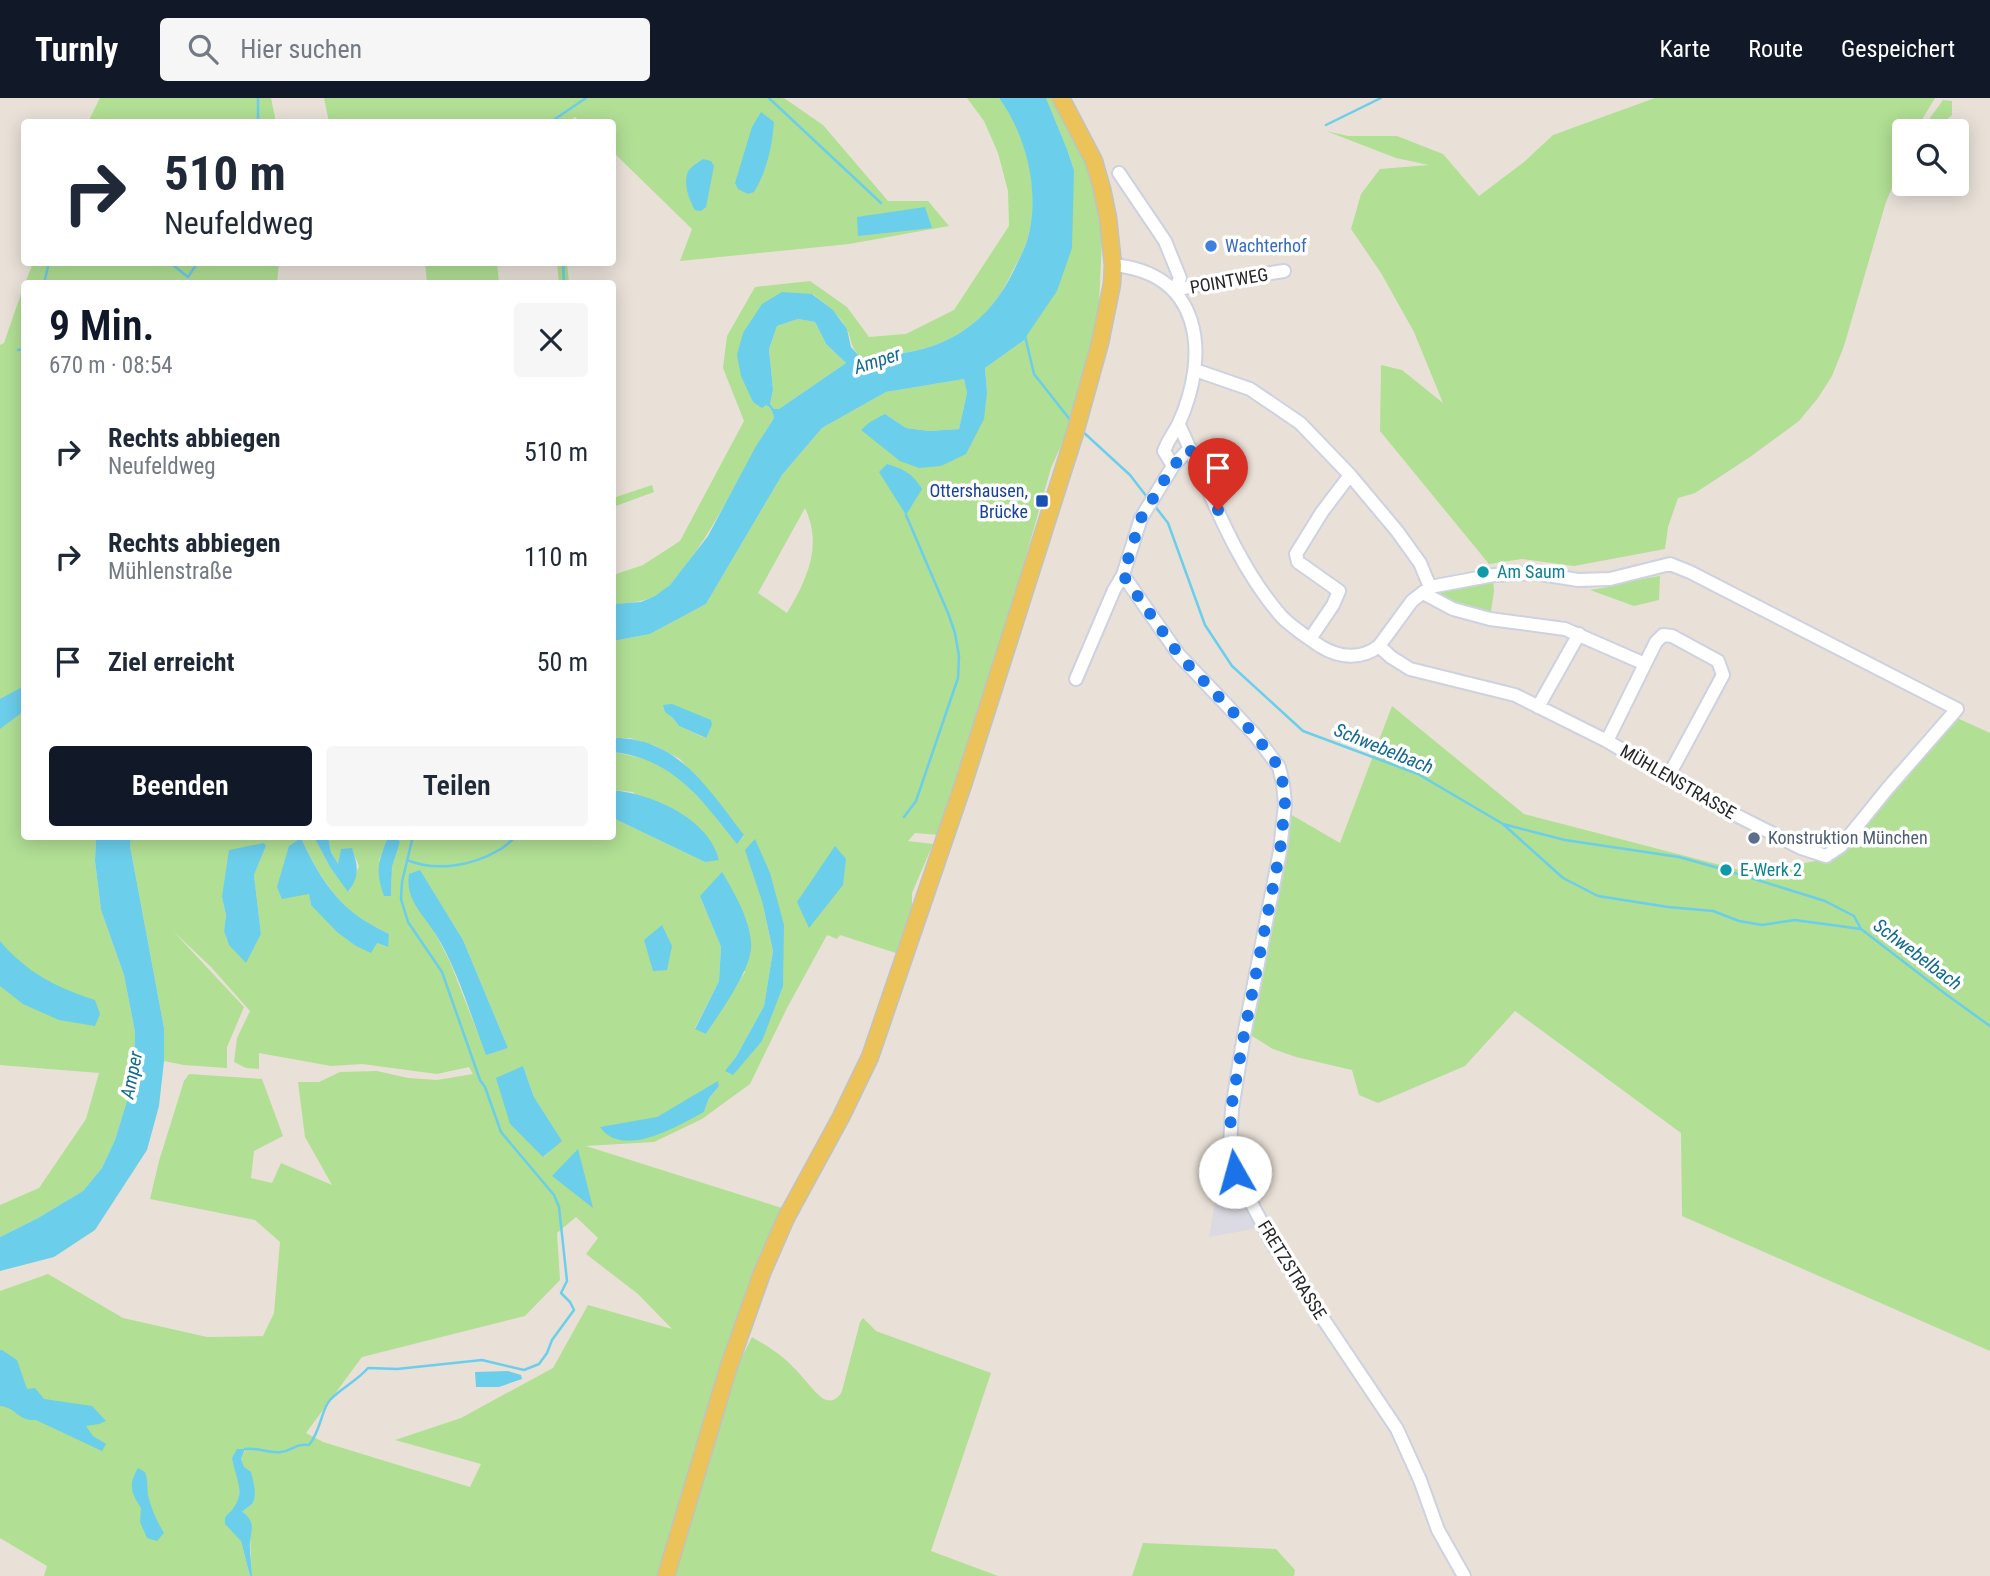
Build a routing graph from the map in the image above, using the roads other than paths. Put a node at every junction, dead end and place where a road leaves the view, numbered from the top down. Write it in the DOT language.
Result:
graph roads {
  1 [pos="1061,98"];
  2 [pos="1119,173"];
  3 [pos="1113,265"];
  4 [pos="1284,271"];
  5 [pos="1175,290"];
  6 [pos="1195,358"];
  7 [pos="1179,425"];
  8 [pos="1190,449"];
  9 [pos="1173,466"];
  10 [pos="1350,475"];
  11 [pos="1123,575"];
  12 [pos="1427,590"];
  13 [pos="1579,634"];
  14 [pos="1310,639"];
  15 [pos="1379,646"];
  16 [pos="1645,664"];
  17 [pos="1076,679"];
  18 [pos="1538,707"];
  19 [pos="1607,741"];
  20 [pos="1668,777"];
  21 [pos="666,1576"];
  22 [pos="1464,1576"];
  1 -- 3 [label="main road"];
  2 -- 5 [label="street"];
  3 -- 5 [label="street"];
  3 -- 21 [label="main road"];
  4 -- 5 [label="street, POINTWEG"];
  5 -- 6 [label="street"];
  6 -- 7 [label="street"];
  6 -- 10 [label="street"];
  7 -- 8 [label="street"];
  7 -- 9 [label="street"];
  8 -- 9 [label="street"];
  8 -- 14 [label="street"];
  9 -- 11 [label="street"];
  10 -- 12 [label="street"];
  10 -- 14 [label="street"];
  11 -- 17 [label="street"];
  11 -- 22 [label="street, FRETZSTRASSE"];
  12 -- 13 [label="street"];
  12 -- 15 [label="street"];
  12 -- 20 [label="street, MÜHLENSTRASSE"];
  13 -- 16 [label="street"];
  13 -- 18 [label="street"];
  14 -- 15 [label="street"];
  15 -- 18 [label="street, MÜHLENSTRASSE"];
  16 -- 19 [label="street, MÜHLENSTRASSE"];
  16 -- 20 [label="street, MÜHLENSTRASSE"];
  18 -- 19 [label="street, MÜHLENSTRASSE"];
  19 -- 20 [label="street, MÜHLENSTRASSE"];
}
